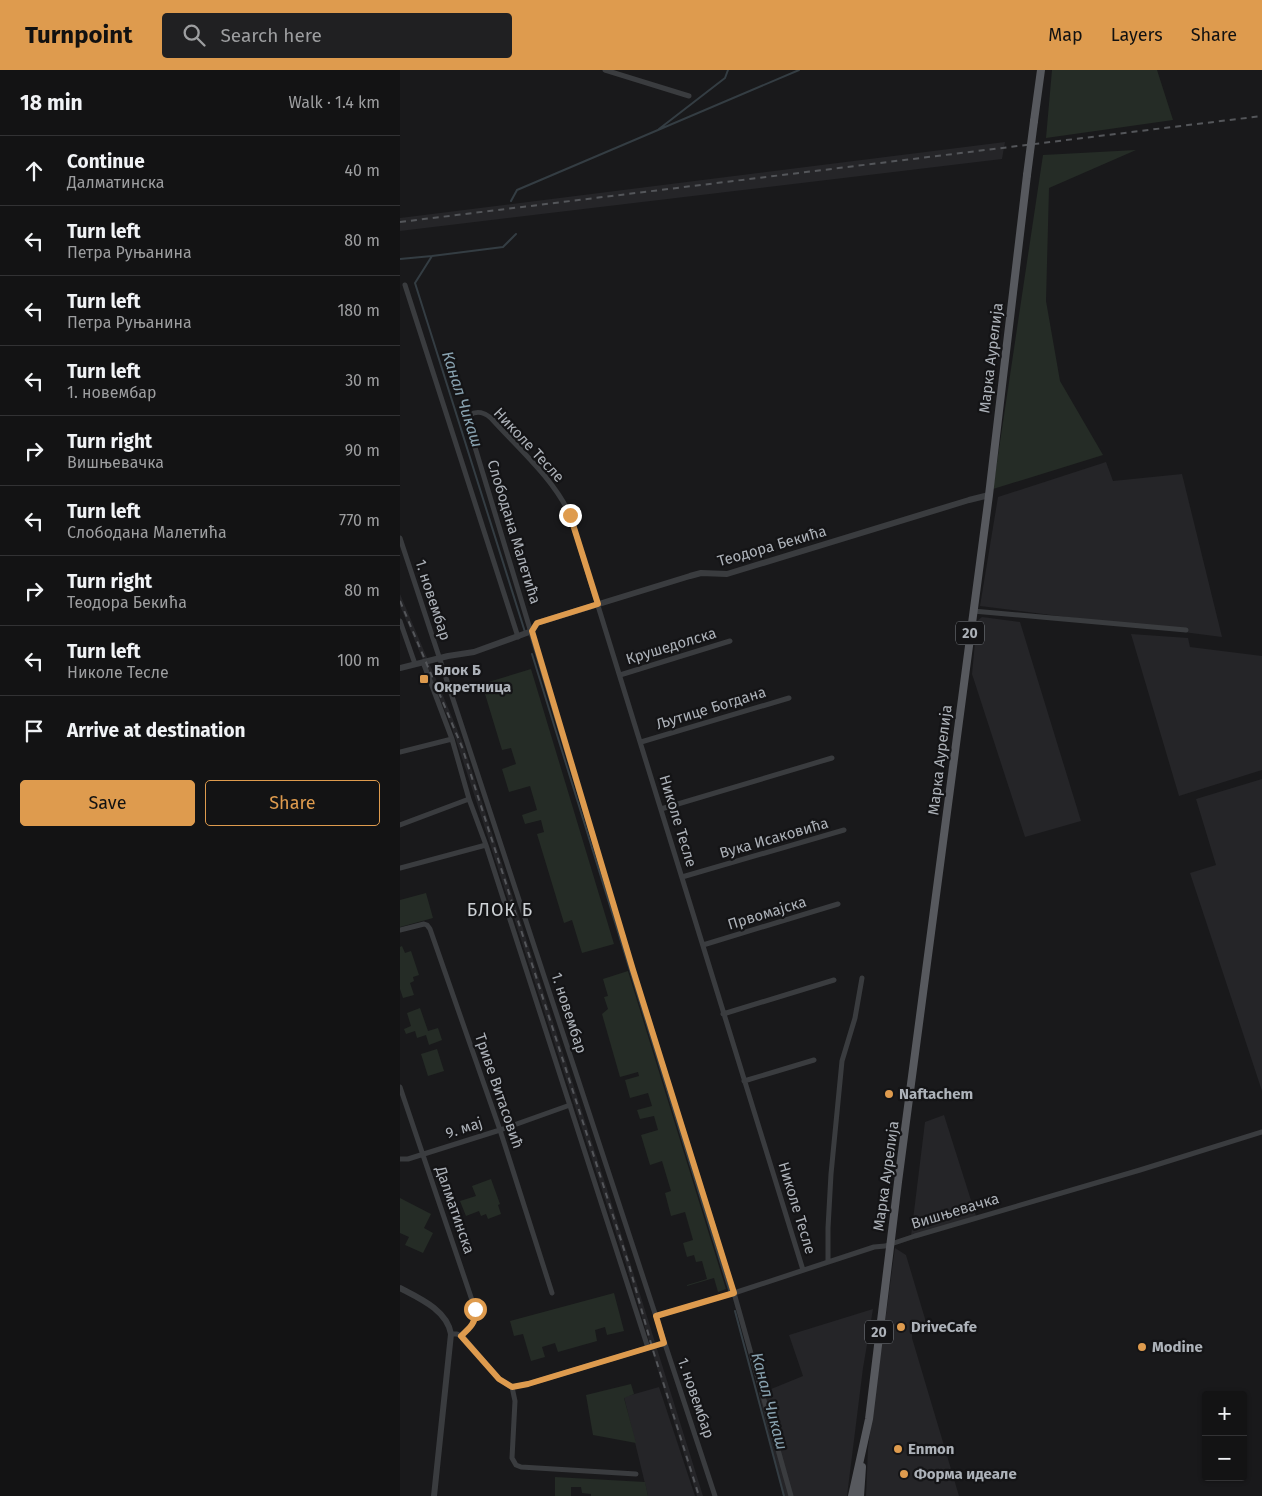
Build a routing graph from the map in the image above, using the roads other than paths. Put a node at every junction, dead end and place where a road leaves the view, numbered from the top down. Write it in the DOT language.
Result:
graph roads {
  1 [pos="605,70"];
  2 [pos="1041,70"];
  3 [pos="689,96"];
  4 [pos="405,285"];
  5 [pos="476,412"];
  6 [pos="989,495"];
  7 [pos="400,538"];
  8 [pos="598,604"];
  9 [pos="973,611"];
  10 [pos="400,621"];
  11 [pos="1186,630"];
  12 [pos="530,632"];
  13 [pos="519,637"];
  14 [pos="730,641"];
  15 [pos="439,658"];
  16 [pos="423,662"];
  17 [pos="415,664"];
  18 [pos="400,668"];
  19 [pos="620,675"];
  20 [pos="789,698"];
  21 [pos="452,739"];
  22 [pos="641,742"];
  23 [pos="400,752"];
  24 [pos="832,758"];
  25 [pos="470,799"];
  26 [pos="661,809"];
  27 [pos="400,825"];
  28 [pos="844,830"];
  29 [pos="486,845"];
  30 [pos="400,868"];
  31 [pos="682,877"];
  32 [pos="838,904"];
  33 [pos="400,930"];
  34 [pos="703,945"];
  35 [pos="862,978"];
  36 [pos="834,980"];
  37 [pos="723,1014"];
  38 [pos="814,1060"];
  39 [pos="744,1081"];
  40 [pos="400,1087"];
  41 [pos="570,1105"];
  42 [pos="500,1130"];
  43 [pos="1262,1132"];
  44 [pos="422,1154"];
  45 [pos="400,1160"];
  46 [pos="891,1244"];
  47 [pos="828,1262"];
  48 [pos="803,1270"];
  49 [pos="400,1288"];
  50 [pos="552,1292"];
  51 [pos="734,1293"];
  52 [pos="656,1316"];
  53 [pos="451,1334"];
  54 [pos="461,1336"];
  55 [pos="664,1343"];
  56 [pos="648,1348"];
  57 [pos="512,1387"];
  58 [pos="863,1452"];
  59 [pos="636,1474"];
  60 [pos="434,1496"];
  61 [pos="715,1496"];
  62 [pos="791,1496"];
  63 [pos="852,1496"];
  64 [pos="860,1496"];
  1 -- 3 [label="street"];
  2 -- 6 [label="main road, Марка Аурелија / 20, bridge"];
  4 -- 13 [label="street, Слободана Малетића"];
  5 -- 8 [label="street, Николе Тесле"];
  5 -- 12 [label="street, Слободана Малетића"];
  6 -- 8 [label="street, Теодора Бекића"];
  6 -- 9 [label="main road, Марка Аурелија / 20"];
  7 -- 15 [label="street, 1. новембар"];
  8 -- 12 [label="street, Теодора Бекића"];
  8 -- 19 [label="street, Николе Тесле"];
  9 -- 11 [label="street"];
  9 -- 46 [label="main road, Марка Аурелија / 20"];
  10 -- 17 [label="street"];
  12 -- 13 [label="street, Теодора Бекића"];
  12 -- 51 [label="street, Слободана Малетића"];
  13 -- 15 [label="street, Теодора Бекића"];
  14 -- 19 [label="street, Крушедолска"];
  15 -- 16 [label="street, Теодора Бекића"];
  15 -- 52 [label="street, 1. новембар"];
  16 -- 17 [label="street, Теодора Бекића"];
  16 -- 21 [label="street, 1. новембар"];
  17 -- 18 [label="street, Теодора Бекића"];
  19 -- 22 [label="street, Николе Тесле"];
  20 -- 22 [label="street, Љутице Богдана"];
  21 -- 23 [label="street"];
  21 -- 25 [label="street, 1. новембар"];
  22 -- 26 [label="street, Николе Тесле"];
  24 -- 26 [label="street"];
  25 -- 27 [label="street"];
  25 -- 29 [label="street, 1. новембар"];
  26 -- 31 [label="street, Николе Тесле"];
  28 -- 31 [label="street, Вука Исаковића"];
  29 -- 30 [label="street"];
  29 -- 41 [label="street, 1. новембар"];
  31 -- 34 [label="street, Николе Тесле"];
  32 -- 34 [label="street, Првомајска"];
  33 -- 42 [label="street, Триве Витасовић"];
  34 -- 37 [label="street, Николе Тесле"];
  35 -- 47 [label="street"];
  36 -- 37 [label="street"];
  37 -- 39 [label="street, Николе Тесле"];
  38 -- 39 [label="street"];
  39 -- 48 [label="street, Николе Тесле"];
  40 -- 44 [label="street, Далматинска"];
  41 -- 42 [label="street, 9. мај"];
  41 -- 56 [label="street, 1. новембар"];
  42 -- 44 [label="street, 9. мај"];
  42 -- 50 [label="street, Триве Витасовић"];
  43 -- 46 [label="street, Вишњевачка"];
  44 -- 45 [label="street, 9. мај"];
  44 -- 54 [label="street, Далматинска"];
  46 -- 47 [label="street, Вишњевачка"];
  46 -- 58 [label="main road, Марка Аурелија / 20"];
  47 -- 48 [label="street, Вишњевачка"];
  48 -- 51 [label="street, Вишњевачка"];
  49 -- 53 [label="street"];
  51 -- 52 [label="street, Вишњевачка"];
  51 -- 62 [label="street, Слободана Малетића"];
  52 -- 55 [label="street, 1. новембар"];
  53 -- 54 [label="street"];
  53 -- 60 [label="street"];
  54 -- 57 [label="street"];
  55 -- 56 [label="street"];
  55 -- 61 [label="street, 1. новембар"];
  56 -- 57 [label="street"];
  57 -- 59 [label="street"];
  58 -- 63 [label="main road, Марка Аурелија / 20"];
  58 -- 64 [label="main road, Марка Аурелија / 20"];
}
